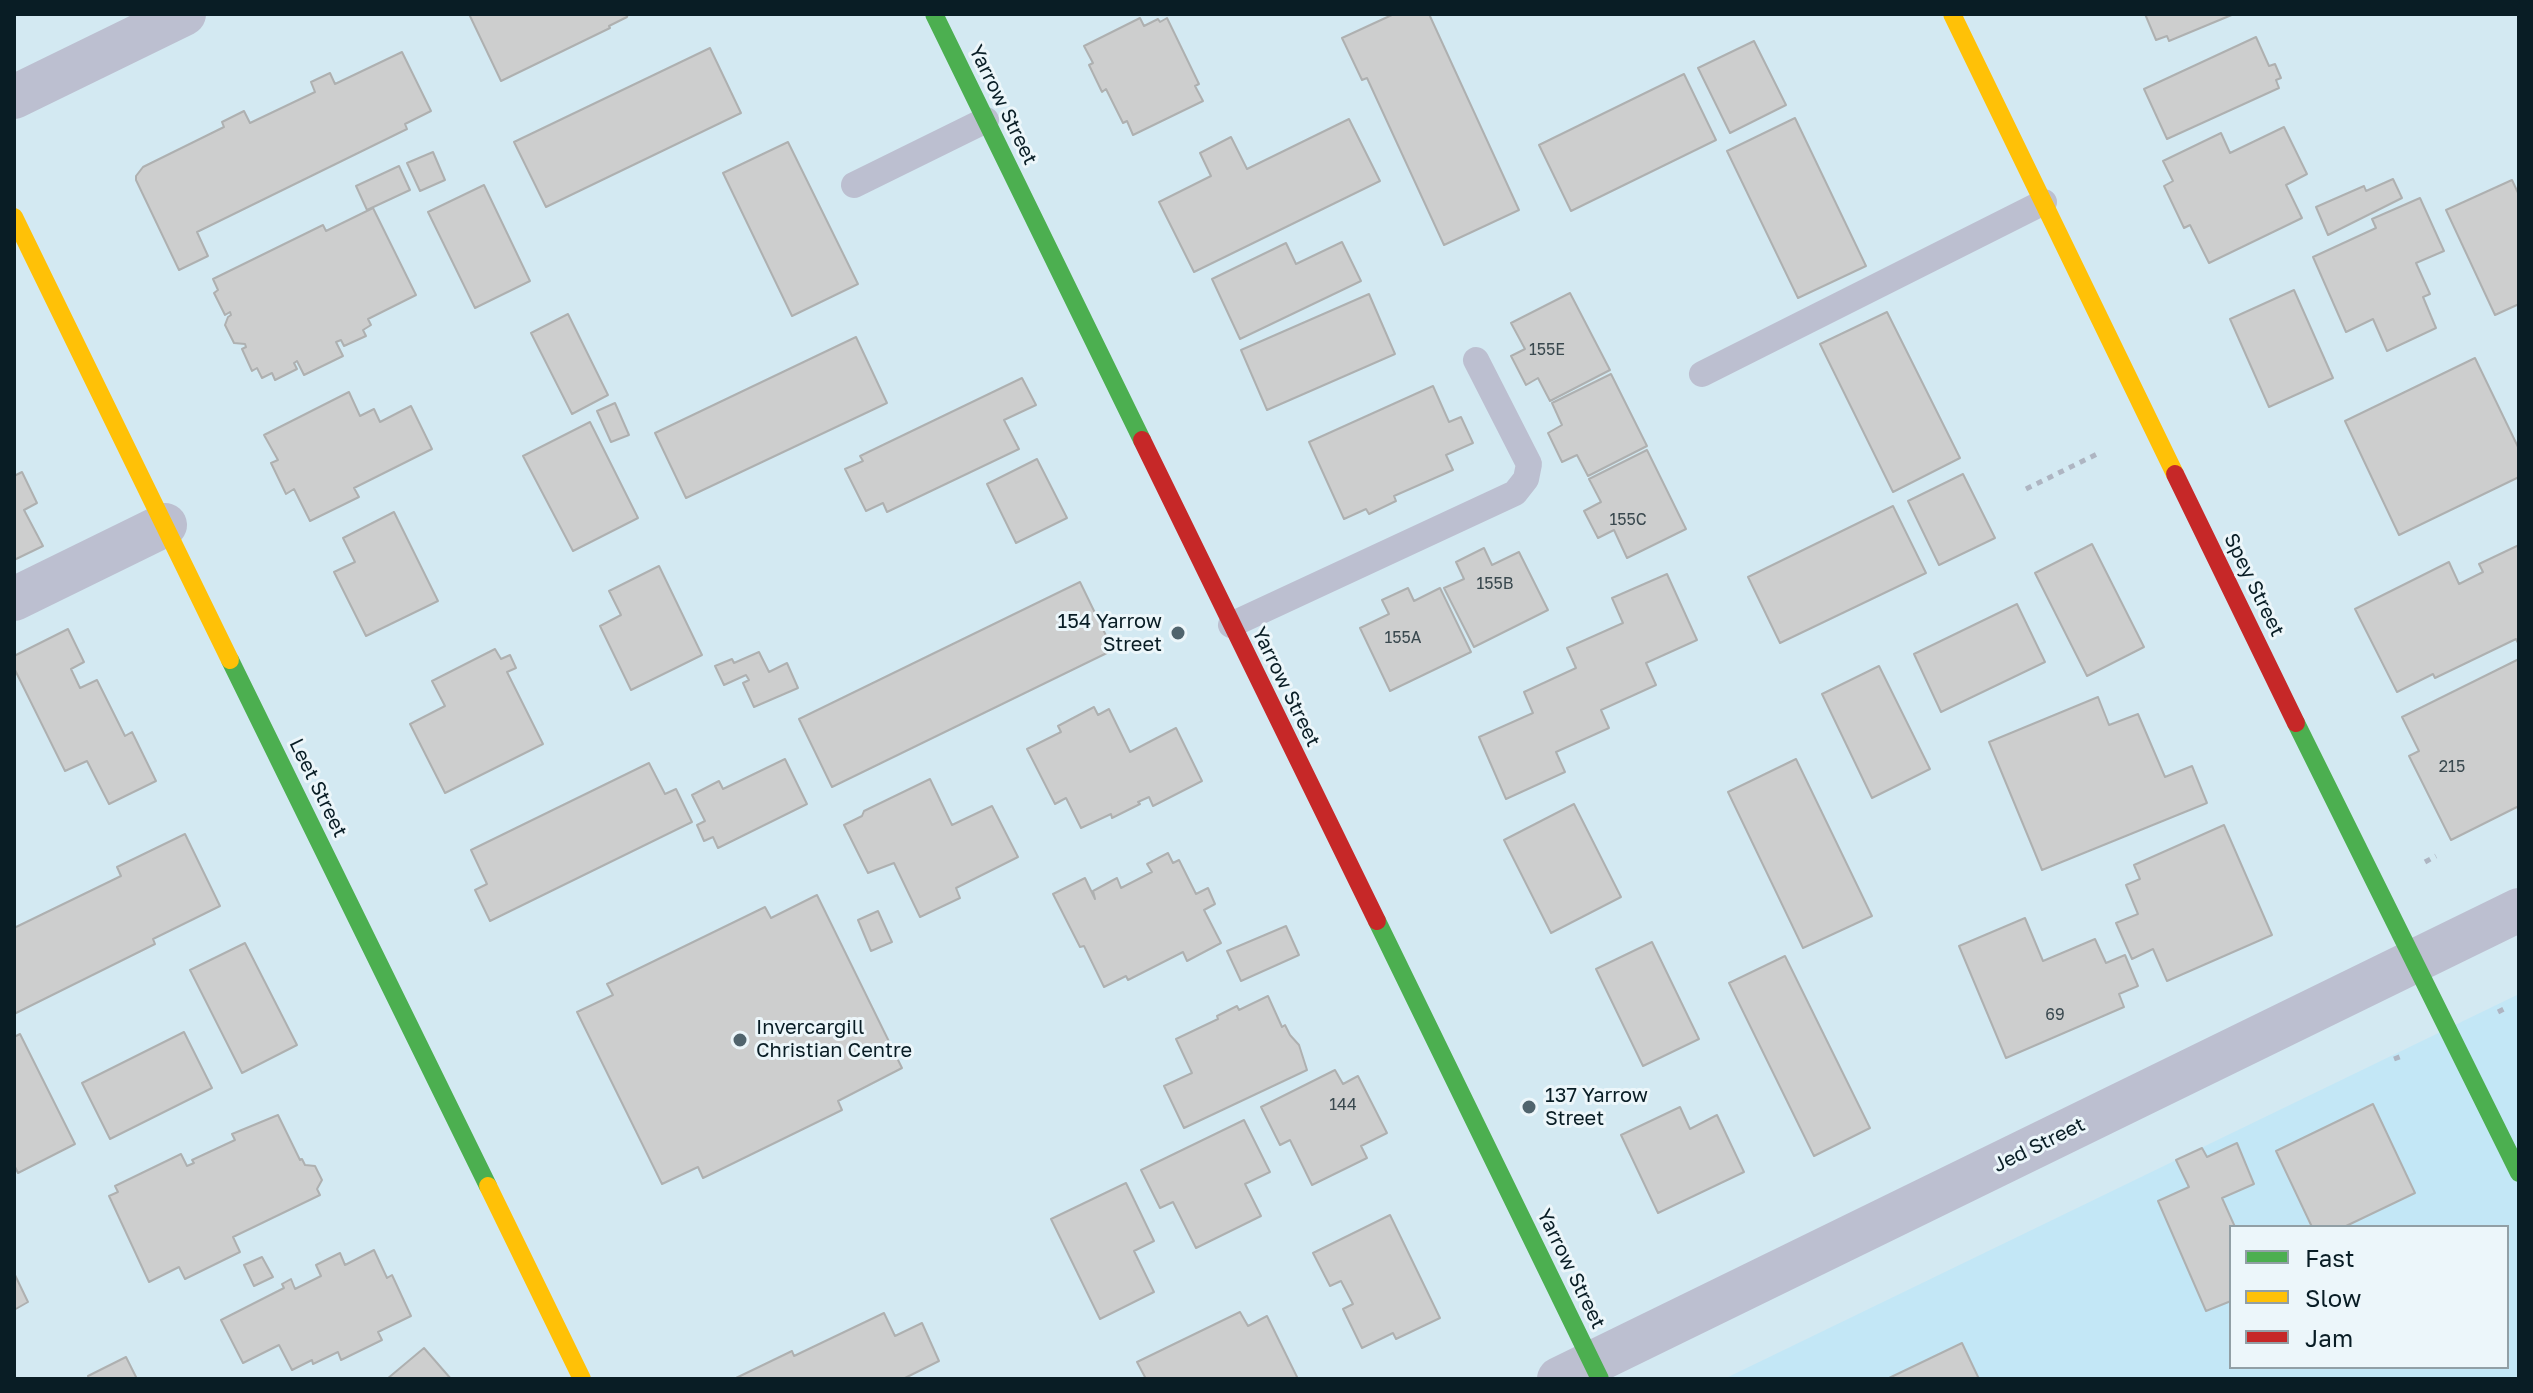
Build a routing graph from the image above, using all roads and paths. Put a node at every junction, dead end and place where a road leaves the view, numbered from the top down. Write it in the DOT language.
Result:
graph roads {
  1 [pos="184,14"];
  2 [pos="934,14"];
  3 [pos="1952,14"];
  4 [pos="14,97"];
  5 [pos="986,120"];
  6 [pos="854,185"];
  7 [pos="2044,202"];
  8 [pos="14,217"];
  9 [pos="1476,360"];
  10 [pos="1702,374"];
  11 [pos="2097,454"];
  12 [pos="2026,489"];
  13 [pos="165,525"];
  14 [pos="14,599"];
  15 [pos="1231,625"];
  16 [pos="2436,856"];
  17 [pos="2425,862"];
  18 [pos="2519,910"];
  19 [pos="2414,961"];
  20 [pos="2508,1007"];
  21 [pos="2498,1012"];
  22 [pos="2402,1056"];
  23 [pos="2394,1059"];
  24 [pos="2519,1173"];
  25 [pos="1584,1373"];
  26 [pos="582,1379"];
  1 -- 4 [label="street"];
  2 -- 5 [label="street, Yarrow Street"];
  3 -- 7 [label="street, Spey Street"];
  5 -- 6 [label="lane"];
  5 -- 15 [label="street, Yarrow Street"];
  7 -- 10 [label="lane"];
  7 -- 19 [label="street, Spey Street"];
  8 -- 13 [label="street, Leet Street"];
  9 -- 15 [label="lane"];
  11 -- 12 [label="path"];
  13 -- 14 [label="street"];
  13 -- 26 [label="street, Leet Street"];
  15 -- 25 [label="street, Yarrow Street"];
  16 -- 17 [label="path"];
  18 -- 19 [label="street, Jed Street"];
  19 -- 24 [label="street, Spey Street"];
  19 -- 25 [label="street, Jed Street"];
  20 -- 21 [label="path"];
  22 -- 23 [label="path"];
}
